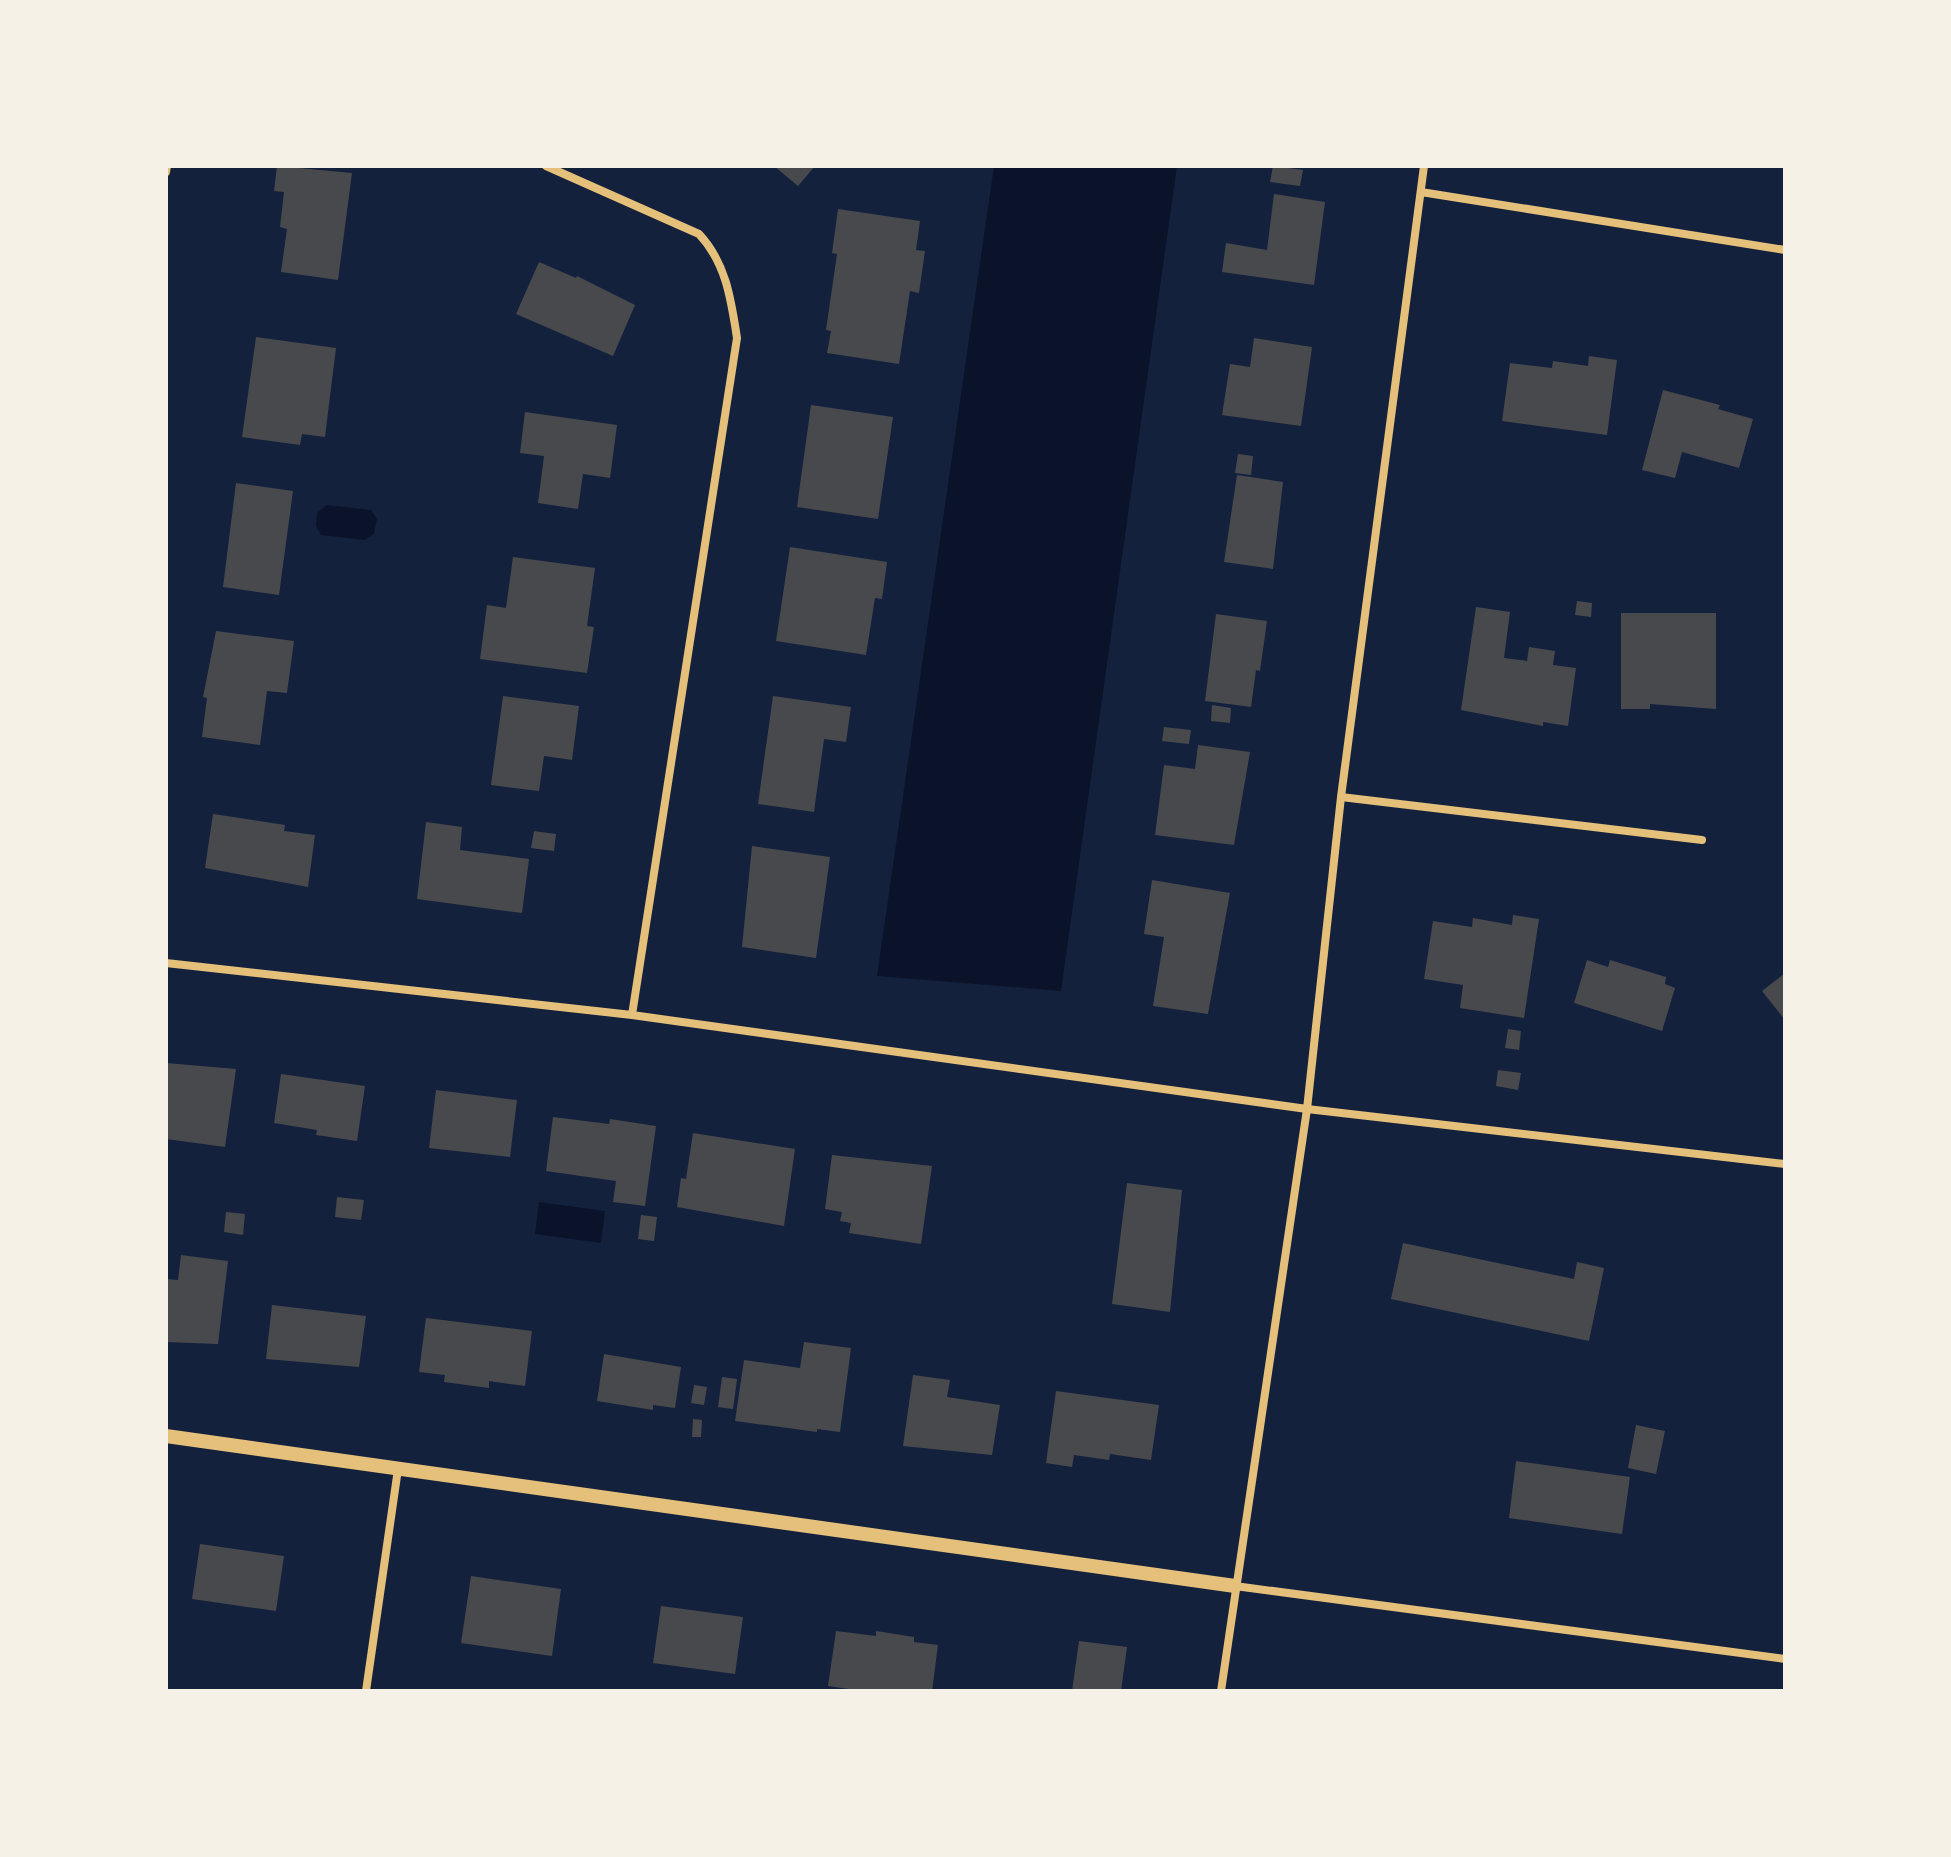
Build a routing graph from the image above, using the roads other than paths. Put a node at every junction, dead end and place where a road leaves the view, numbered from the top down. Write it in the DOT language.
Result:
graph roads {
  1 [pos="167,166"];
  2 [pos="546,166"];
  3 [pos="1424,166"];
  4 [pos="166,172"];
  5 [pos="1421,192"];
  6 [pos="1785,250"];
  7 [pos="1341,797"];
  8 [pos="1702,840"];
  9 [pos="166,963"];
  10 [pos="632,1015"];
  11 [pos="1307,1109"];
  12 [pos="1785,1164"];
  13 [pos="166,1436"];
  14 [pos="398,1469"];
  15 [pos="1235,1586"];
  16 [pos="1785,1659"];
  17 [pos="366,1691"];
  18 [pos="1221,1691"];
  1 -- 4 [label="street"];
  2 -- 10 [label="street"];
  3 -- 5 [label="street"];
  5 -- 6 [label="street"];
  5 -- 7 [label="street"];
  7 -- 8 [label="street"];
  7 -- 11 [label="street"];
  9 -- 10 [label="street"];
  10 -- 11 [label="street"];
  11 -- 12 [label="street"];
  11 -- 15 [label="street"];
  13 -- 14 [label="street"];
  14 -- 15 [label="street"];
  14 -- 17 [label="street"];
  15 -- 16 [label="street"];
  15 -- 18 [label="street"];
}
